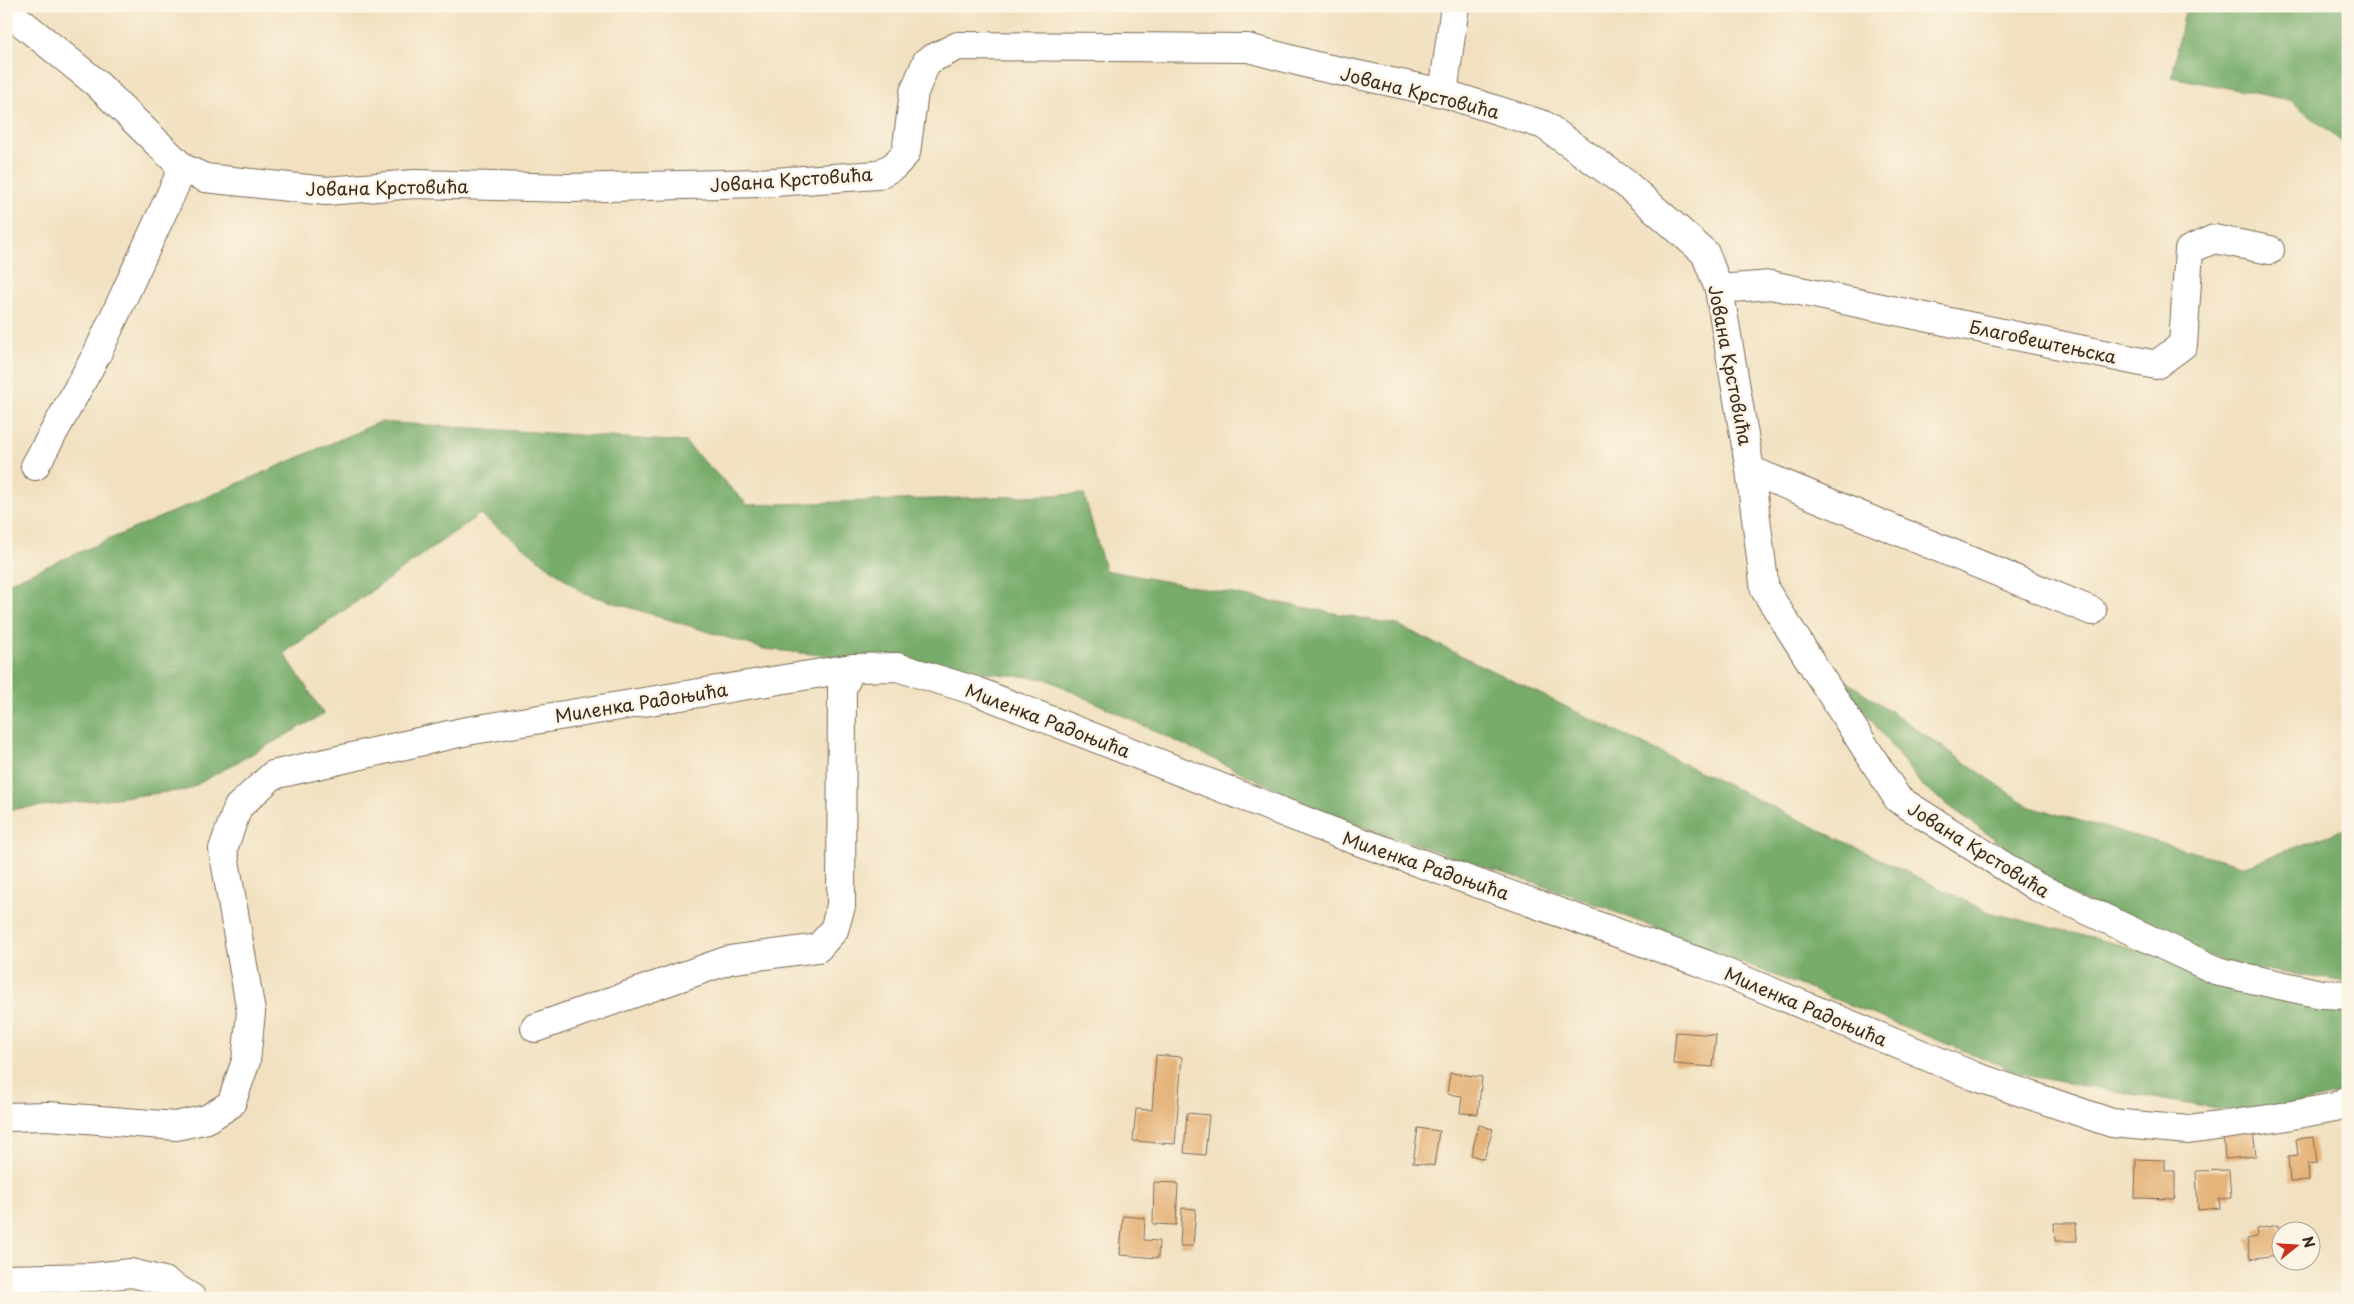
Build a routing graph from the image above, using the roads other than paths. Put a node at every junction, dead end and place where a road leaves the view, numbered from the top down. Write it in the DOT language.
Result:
graph roads {
  1 [pos="1455,6"];
  2 [pos="6,10"];
  3 [pos="1443,93"];
  4 [pos="183,168"];
  5 [pos="2270,250"];
  6 [pos="1719,289"];
  7 [pos="35,466"];
  8 [pos="1750,470"];
  9 [pos="2092,610"];
  10 [pos="852,668"];
  11 [pos="2348,996"];
  12 [pos="535,1028"];
  13 [pos="2348,1100"];
  14 [pos="6,1117"];
  15 [pos="6,1279"];
  16 [pos="192,1298"];
  1 -- 3 [label="street"];
  2 -- 4 [label="street, Јована Крстовића"];
  3 -- 4 [label="street, Јована Крстовића"];
  3 -- 6 [label="street, Јована Крстовића"];
  4 -- 7 [label="street"];
  5 -- 6 [label="street, Благовештењска"];
  6 -- 8 [label="street, Јована Крстовића"];
  8 -- 9 [label="street"];
  8 -- 11 [label="street, Јована Крстовића"];
  10 -- 12 [label="street"];
  10 -- 13 [label="street, Миленка Радоњића"];
  10 -- 14 [label="street, Миленка Радоњића"];
  15 -- 16 [label="street"];
}
